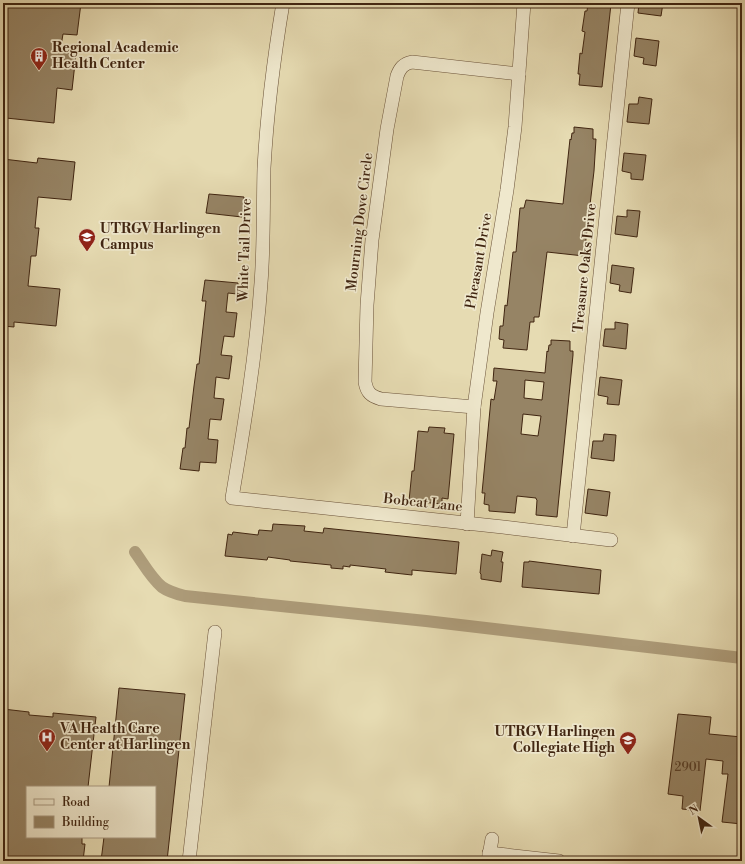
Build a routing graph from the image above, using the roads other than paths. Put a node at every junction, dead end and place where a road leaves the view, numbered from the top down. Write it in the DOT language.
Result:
graph roads {
  1 [pos="284,3"];
  2 [pos="524,3"];
  3 [pos="628,3"];
  4 [pos="519,74"];
  5 [pos="474,407"];
  6 [pos="232,498"];
  7 [pos="467,524"];
  8 [pos="573,536"];
  9 [pos="611,540"];
  10 [pos="215,632"];
  11 [pos="492,839"];
  12 [pos="489,857"];
  13 [pos="189,861"];
  14 [pos="559,861"];
  1 -- 6 [label="street, White Tail Drive"];
  2 -- 4 [label="street, Pheasant Drive"];
  3 -- 8 [label="street, Treasure Oaks Drive"];
  4 -- 5 [label="street, Pheasant Drive"];
  4 -- 5 [label="street, Mourning Dove Circle"];
  5 -- 7 [label="street, Pheasant Drive"];
  6 -- 7 [label="street, Bobcat Lane"];
  7 -- 8 [label="street, Bobcat Lane"];
  8 -- 9 [label="street, Bobcat Lane"];
  10 -- 13 [label="street"];
  11 -- 12 [label="street"];
  12 -- 14 [label="street"];
}
